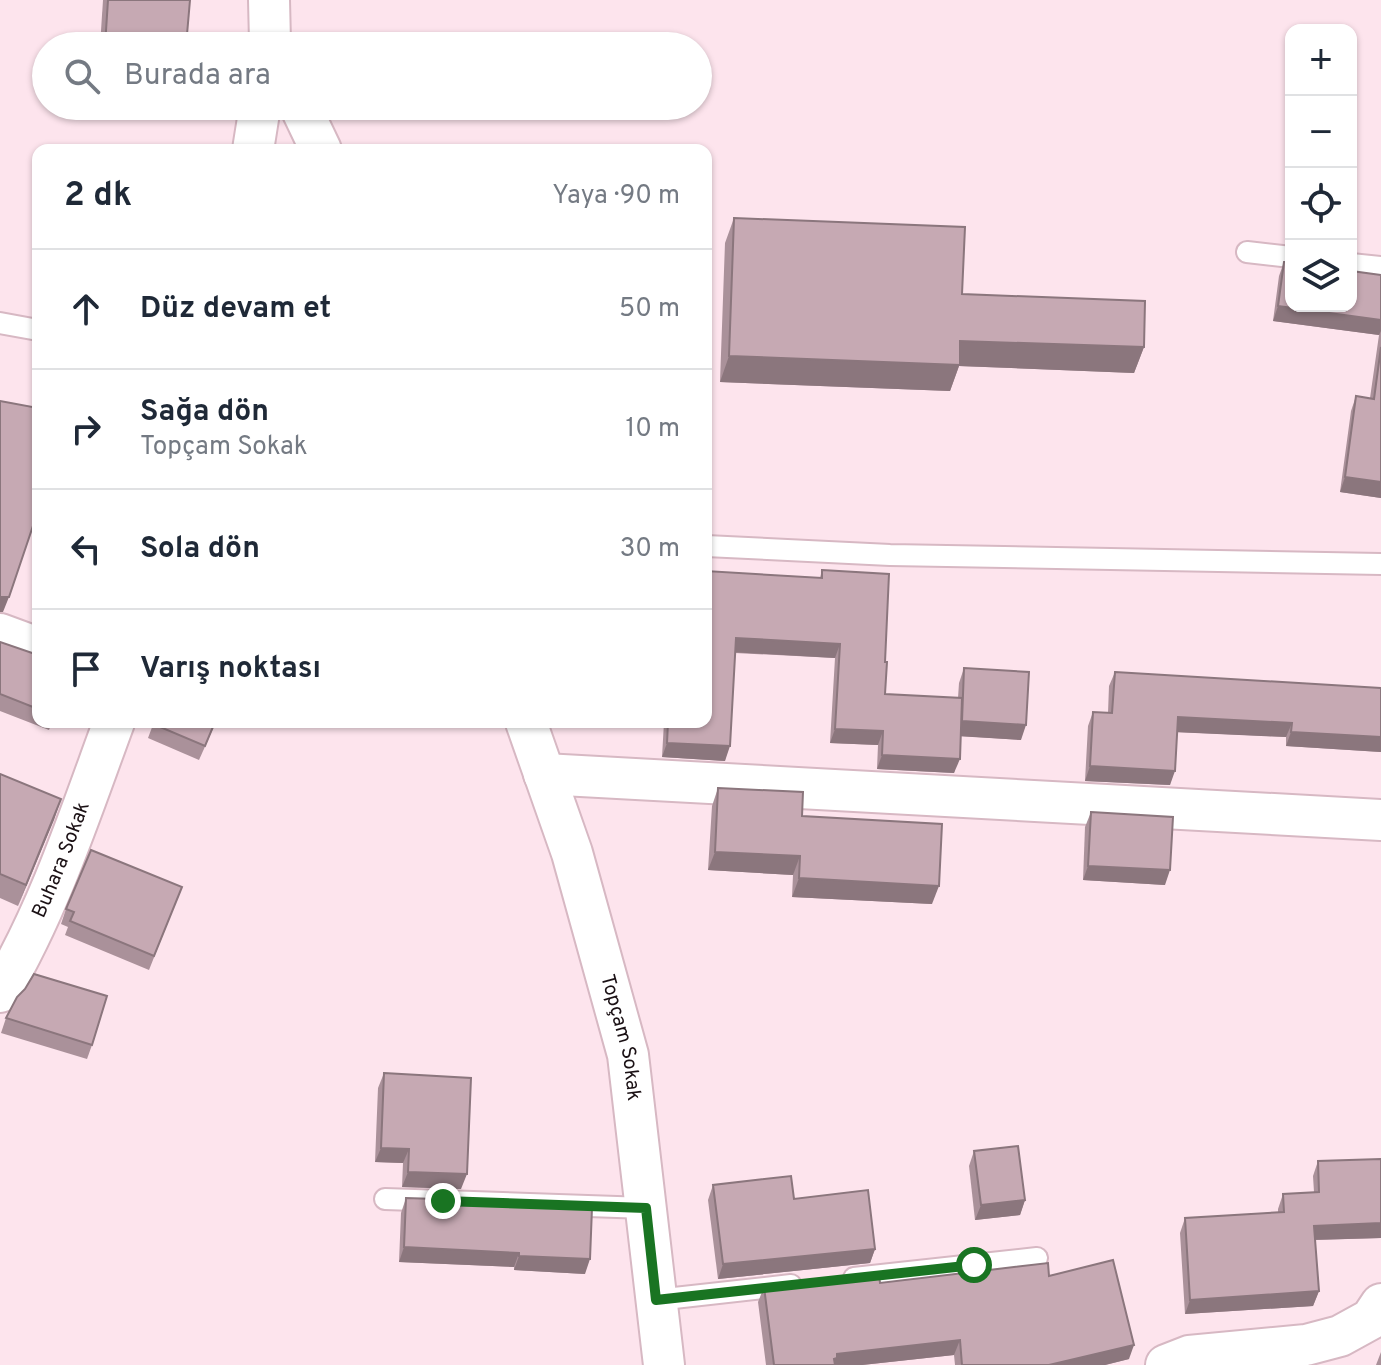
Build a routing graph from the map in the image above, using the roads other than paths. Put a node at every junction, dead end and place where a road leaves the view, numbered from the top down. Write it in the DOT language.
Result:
graph roads {
  1 [pos="269,0"];
  2 [pos="270,32"];
  3 [pos="258,120"];
  4 [pos="307,120"];
  5 [pos="254,144"];
  6 [pos="318,144"];
  7 [pos="1247,252"];
  8 [pos="1285,256"];
  9 [pos="1357,265"];
  10 [pos="1381,267"];
  11 [pos="0,323"];
  12 [pos="32,329"];
  13 [pos="712,546"];
  14 [pos="1381,564"];
  15 [pos="0,634"];
  16 [pos="32,646"];
  17 [pos="112,728"];
  18 [pos="528,728"];
  19 [pos="544,774"];
  20 [pos="1381,820"];
  21 [pos="0,992"];
  22 [pos="385,1199"];
  23 [pos="646,1208"];
  24 [pos="1037,1258"];
  25 [pos="656,1300"];
  26 [pos="1381,1304"];
  27 [pos="664,1365"];
  28 [pos="1166,1365"];
  1 -- 2 [label="street"];
  3 -- 5 [label="street"];
  4 -- 6 [label="street"];
  7 -- 8 [label="lane"];
  9 -- 10 [label="lane"];
  11 -- 12 [label="lane"];
  13 -- 14 [label="lane"];
  15 -- 16 [label="street"];
  17 -- 21 [label="street, Buhara Sokak"];
  18 -- 19 [label="street, Topçam Sokak"];
  19 -- 20 [label="street"];
  19 -- 23 [label="street, Topçam Sokak"];
  22 -- 23 [label="lane"];
  23 -- 25 [label="street, Topçam Sokak"];
  24 -- 25 [label="lane"];
  25 -- 27 [label="street, Topçam Sokak"];
  26 -- 28 [label="street"];
}
